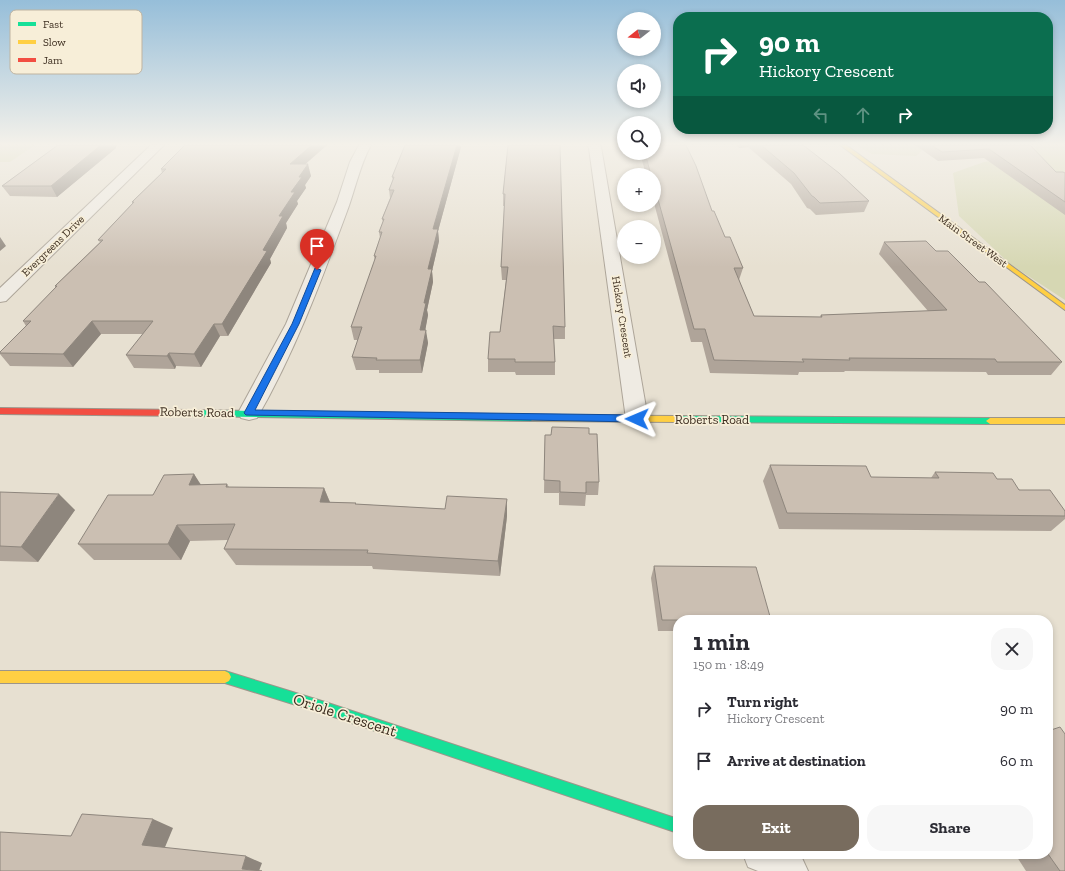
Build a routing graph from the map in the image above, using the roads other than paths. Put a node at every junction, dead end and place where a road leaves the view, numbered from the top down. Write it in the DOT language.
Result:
graph roads {
  1 [pos="117,186"];
  2 [pos="349,186"];
  3 [pos="602,186"];
  4 [pos="897,186"];
  5 [pos="0,297"];
  6 [pos="1065,308"];
  7 [pos="0,410"];
  8 [pos="249,413"];
  9 [pos="637,419"];
  10 [pos="1065,421"];
  11 [pos="0,677"];
  12 [pos="673,824"];
  13 [pos="775,859"];
  14 [pos="789,871"];
  1 -- 5 [label="street, Evergreens Drive"];
  2 -- 8 [label="street"];
  3 -- 9 [label="street, Hickory Crescent"];
  4 -- 6 [label="street, Main Street West"];
  7 -- 8 [label="street, Roberts Road"];
  8 -- 9 [label="street, Roberts Road"];
  9 -- 10 [label="street, Roberts Road"];
  11 -- 12 [label="street, Oriole Crescent"];
  13 -- 14 [label="street"];
}
